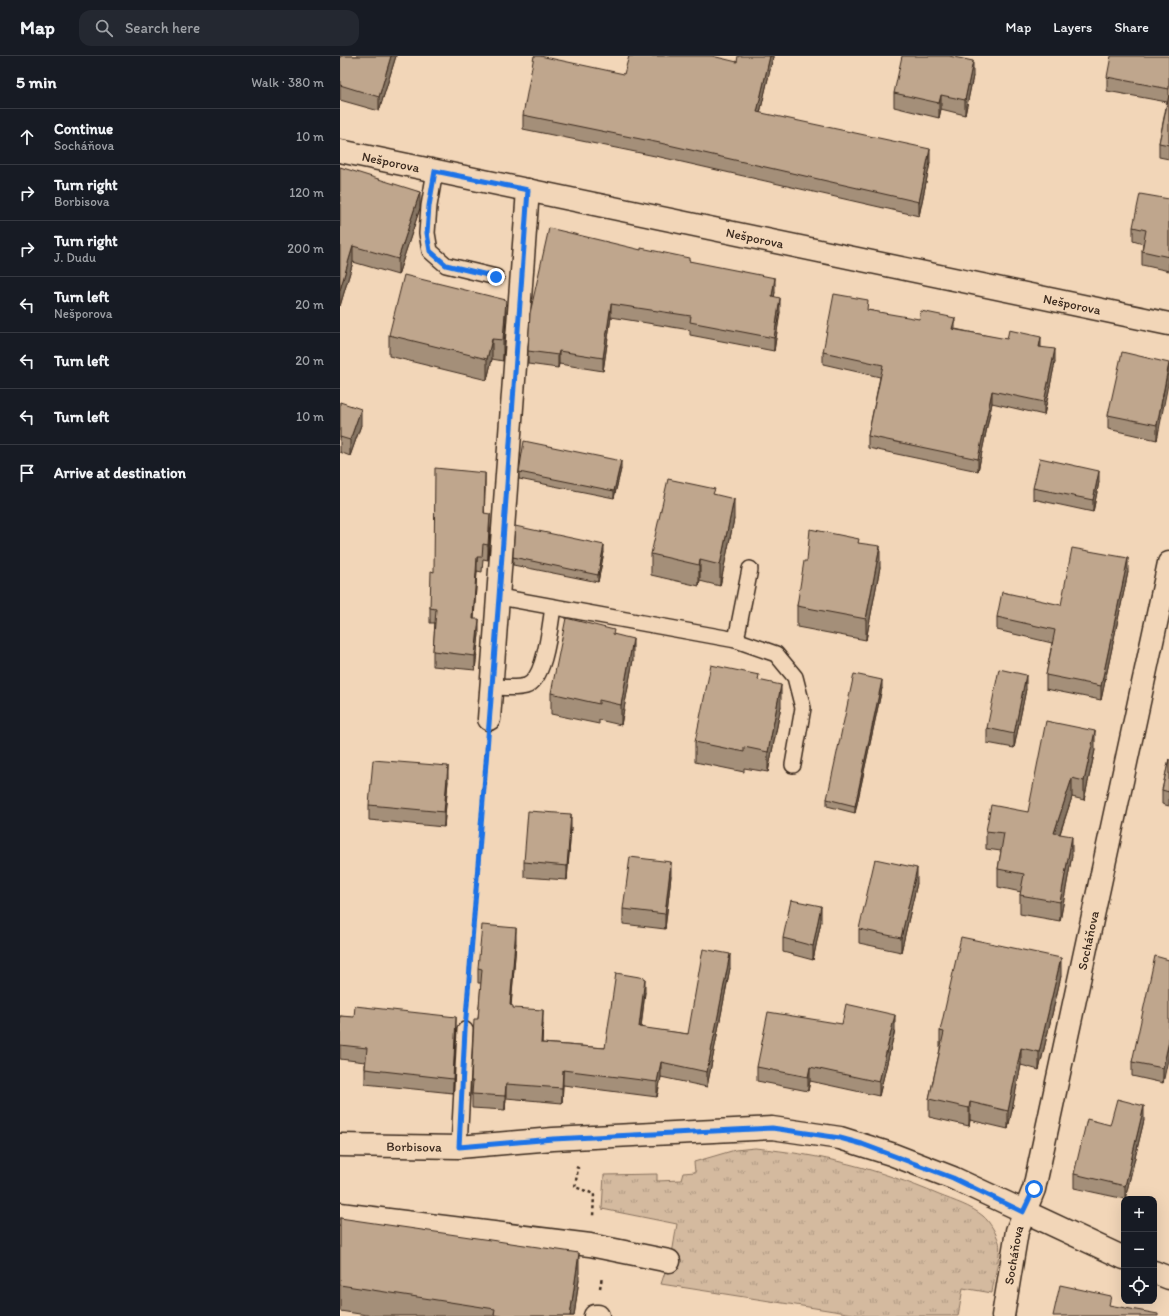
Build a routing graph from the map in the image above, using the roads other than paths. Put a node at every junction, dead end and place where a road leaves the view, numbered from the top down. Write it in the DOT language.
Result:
graph roads {
  1 [pos="340,151"];
  2 [pos="435,171"];
  3 [pos="528,190"];
  4 [pos="496,277"];
  5 [pos="1169,324"];
  6 [pos="1169,563"];
  7 [pos="750,569"];
  8 [pos="499,597"];
  9 [pos="554,607"];
  10 [pos="736,640"];
  11 [pos="492,687"];
  12 [pos="489,719"];
  13 [pos="793,765"];
  14 [pos="465,1030"];
  15 [pos="340,1145"];
  16 [pos="459,1147"];
  17 [pos="1023,1212"];
  18 [pos="340,1214"];
  19 [pos="1121,1257"];
  20 [pos="669,1262"];
  21 [pos="1157,1273"];
  22 [pos="1169,1278"];
  23 [pos="595,1316"];
  24 [pos="598,1316"];
  25 [pos="1003,1316"];
  1 -- 2 [label="street, Nešporova"];
  2 -- 3 [label="street, Nešporova"];
  2 -- 4 [label="lane"];
  3 -- 5 [label="street, Nešporova"];
  3 -- 8 [label="street"];
  6 -- 17 [label="street, Socháňova"];
  7 -- 10 [label="lane"];
  8 -- 9 [label="lane"];
  8 -- 11 [label="street"];
  9 -- 10 [label="lane"];
  9 -- 11 [label="lane"];
  10 -- 13 [label="lane"];
  11 -- 12 [label="street"];
  14 -- 16 [label="lane"];
  15 -- 16 [label="street, Borbisova"];
  16 -- 17 [label="street, Borbisova"];
  17 -- 19 [label="street, Borbisova"];
  17 -- 25 [label="street, Socháňova"];
  18 -- 20 [label="street"];
  21 -- 22 [label="street"];
  23 -- 24 [label="street"];
}
